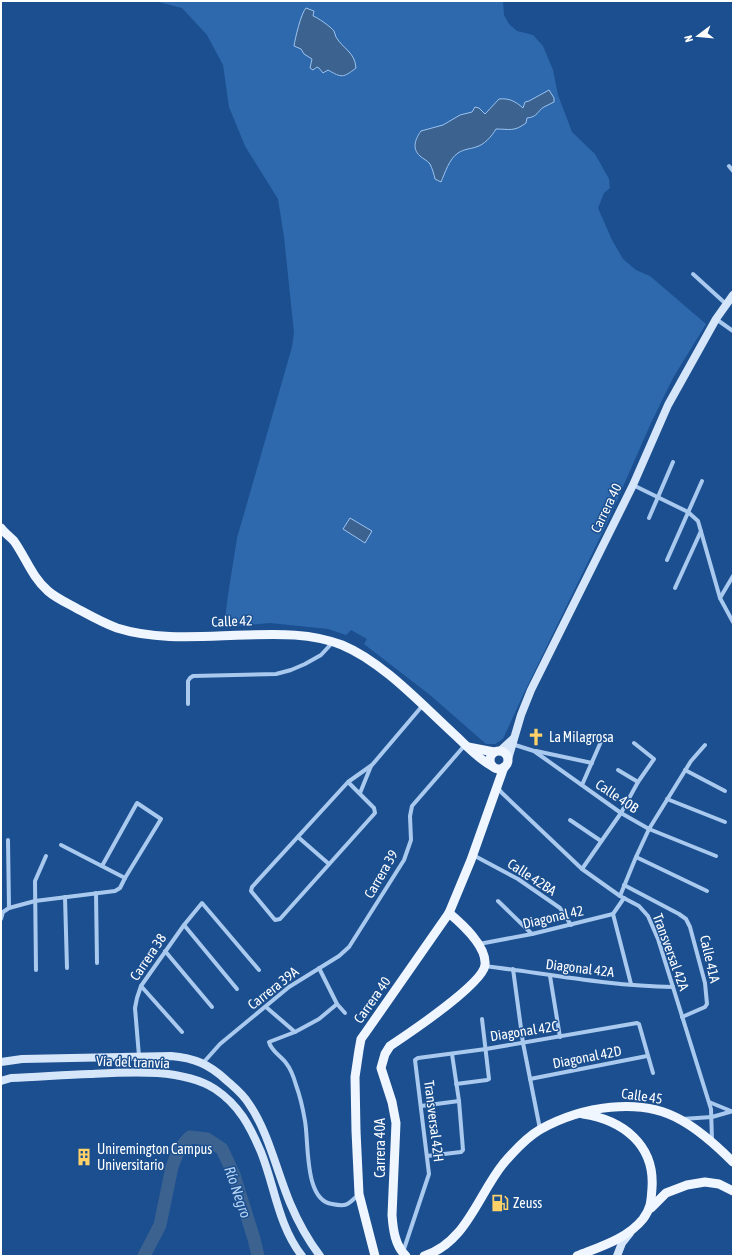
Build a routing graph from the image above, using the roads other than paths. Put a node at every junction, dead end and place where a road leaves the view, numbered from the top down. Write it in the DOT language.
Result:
graph roads {
  1 [pos="729,166"];
  2 [pos="733,171"];
  3 [pos="693,274"];
  4 [pos="733,295"];
  5 [pos="727,304"];
  6 [pos="716,319"];
  7 [pos="733,331"];
  8 [pos="673,462"];
  9 [pos="702,481"];
  10 [pos="633,485"];
  11 [pos="658,498"];
  12 [pos="688,512"];
  13 [pos="649,518"];
  14 [pos="1,528"];
  15 [pos="701,531"];
  16 [pos="667,560"];
  17 [pos="733,576"];
  18 [pos="675,588"];
  19 [pos="720,598"];
  20 [pos="733,622"];
  21 [pos="334,642"];
  22 [pos="188,704"];
  23 [pos="423,705"];
  24 [pos="603,737"];
  25 [pos="512,741"];
  26 [pos="634,743"];
  27 [pos="705,745"];
  28 [pos="466,746"];
  29 [pos="534,751"];
  30 [pos="497,752"];
  31 [pos="508,759"];
  32 [pos="592,763"];
  33 [pos="372,765"];
  34 [pos="493,767"];
  35 [pos="504,767"];
  36 [pos="618,770"];
  37 [pos="685,770"];
  38 [pos="348,782"];
  39 [pos="638,782"];
  40 [pos="498,783"];
  41 [pos="582,785"];
  42 [pos="725,791"];
  43 [pos="360,793"];
  44 [pos="667,799"];
  45 [pos="621,813"];
  46 [pos="570,820"];
  47 [pos="725,822"];
  48 [pos="649,829"];
  49 [pos="298,837"];
  50 [pos="8,840"];
  51 [pos="601,841"];
  52 [pos="61,845"];
  53 [pos="473,855"];
  54 [pos="46,856"];
  55 [pos="716,856"];
  56 [pos="636,857"];
  57 [pos="329,864"];
  58 [pos="102,866"];
  59 [pos="582,868"];
  60 [pos="125,878"];
  61 [pos="624,885"];
  62 [pos="707,891"];
  63 [pos="96,893"];
  64 [pos="620,896"];
  65 [pos="65,897"];
  66 [pos="624,898"];
  67 [pos="34,901"];
  68 [pos="498,901"];
  69 [pos="9,908"];
  70 [pos="449,913"];
  71 [pos="613,914"];
  72 [pos="1,919"];
  73 [pos="686,919"];
  74 [pos="184,925"];
  75 [pos="571,925"];
  76 [pos="358,934"];
  77 [pos="532,934"];
  78 [pos="478,944"];
  79 [pos="165,951"];
  80 [pos="97,963"];
  81 [pos="485,966"];
  82 [pos="67,968"];
  83 [pos="318,968"];
  84 [pos="513,969"];
  85 [pos="36,970"];
  86 [pos="259,970"];
  87 [pos="550,976"];
  88 [pos="632,984"];
  89 [pos="141,986"];
  90 [pos="673,987"];
  91 [pos="237,989"];
  92 [pos="337,1004"];
  93 [pos="212,1007"];
  94 [pos="266,1007"];
  95 [pos="345,1013"];
  96 [pos="682,1017"];
  97 [pos="482,1019"];
  98 [pos="182,1032"];
  99 [pos="295,1032"];
  100 [pos="560,1037"];
  101 [pos="523,1043"];
  102 [pos="486,1049"];
  103 [pos="452,1054"];
  104 [pos="139,1056"];
  105 [pos="647,1056"];
  106 [pos="415,1060"];
  107 [pos="1,1062"];
  108 [pos="203,1063"];
  109 [pos="653,1073"];
  110 [pos="530,1079"];
  111 [pos="1,1081"];
  112 [pos="456,1084"];
  113 [pos="459,1101"];
  114 [pos="709,1102"];
  115 [pos="421,1106"];
  116 [pos="732,1111"];
  117 [pos="579,1114"];
  118 [pos="712,1117"];
  119 [pos="681,1119"];
  120 [pos="540,1130"];
  121 [pos="712,1140"];
  122 [pos="427,1156"];
  123 [pos="733,1162"];
  124 [pos="733,1191"];
  125 [pos="359,1194"];
  126 [pos="651,1208"];
  127 [pos="632,1230"];
  128 [pos="404,1255"];
  129 [pos="302,1256"];
  130 [pos="320,1256"];
  131 [pos="375,1256"];
  132 [pos="424,1256"];
  133 [pos="577,1256"];
  134 [pos="617,1256"];
  1 -- 2 [label="street"];
  3 -- 5 [label="street"];
  4 -- 5 [label="main road, Carrera 40"];
  5 -- 6 [label="main road, Carrera 40"];
  6 -- 7 [label="street"];
  6 -- 10 [label="main road, Carrera 40"];
  8 -- 11 [label="street"];
  9 -- 12 [label="street"];
  10 -- 11 [label="street"];
  10 -- 25 [label="main road, Carrera 40"];
  11 -- 12 [label="street"];
  11 -- 13 [label="street"];
  12 -- 15 [label="street"];
  12 -- 16 [label="street"];
  14 -- 21 [label="main road, Calle 42"];
  15 -- 18 [label="street"];
  15 -- 19 [label="street"];
  17 -- 19 [label="street"];
  19 -- 20 [label="street"];
  21 -- 22 [label="street"];
  21 -- 23 [label="main road, Calle 42"];
  23 -- 28 [label="main road, Calle 42"];
  23 -- 33 [label="street"];
  24 -- 32 [label="street"];
  25 -- 29 [label="street, Calle 40B"];
  25 -- 30 [label="main road, Carrera 40"];
  25 -- 31 [label="main road, Carrera 40"];
  26 -- 39 [label="street"];
  27 -- 37 [label="street"];
  28 -- 30 [label="main road"];
  28 -- 34 [label="main road, Calle 42"];
  28 -- 76 [label="street, Carrera 39"];
  29 -- 32 [label="street"];
  29 -- 41 [label="street, Calle 40B"];
  30 -- 31 [label="main road"];
  30 -- 34 [label="main road"];
  31 -- 35 [label="main road"];
  32 -- 41 [label="street"];
  33 -- 38 [label="street"];
  33 -- 43 [label="street"];
  34 -- 35 [label="main road"];
  34 -- 40 [label="main road"];
  35 -- 40 [label="main road, Carrera 40"];
  36 -- 39 [label="street"];
  37 -- 42 [label="street"];
  37 -- 44 [label="street"];
  38 -- 43 [label="street"];
  38 -- 49 [label="street"];
  39 -- 45 [label="street"];
  40 -- 53 [label="main road, Carrera 40"];
  40 -- 59 [label="street, Transversal 42A"];
  41 -- 45 [label="street, Calle 40B"];
  43 -- 57 [label="street"];
  44 -- 47 [label="street"];
  44 -- 48 [label="street"];
  45 -- 48 [label="street, Calle 40B"];
  45 -- 51 [label="street"];
  46 -- 51 [label="street"];
  48 -- 55 [label="street, Calle 40B"];
  48 -- 56 [label="street"];
  49 -- 57 [label="street"];
  49 -- 57 [label="street"];
  50 -- 69 [label="street"];
  51 -- 59 [label="street"];
  52 -- 58 [label="street"];
  53 -- 70 [label="main road, Carrera 40"];
  53 -- 75 [label="street, Calle 42BA"];
  54 -- 67 [label="street"];
  56 -- 61 [label="street"];
  56 -- 62 [label="street"];
  58 -- 60 [label="street"];
  58 -- 60 [label="street"];
  59 -- 64 [label="street, Transversal 42A"];
  60 -- 63 [label="street"];
  61 -- 64 [label="street"];
  61 -- 73 [label="street, Transversal 42A"];
  63 -- 65 [label="street"];
  63 -- 80 [label="street"];
  64 -- 66 [label="street, Transversal 42A"];
  65 -- 67 [label="street"];
  65 -- 82 [label="street"];
  66 -- 71 [label="street"];
  66 -- 90 [label="street, Transversal 42A"];
  67 -- 69 [label="street"];
  67 -- 85 [label="street"];
  68 -- 77 [label="street"];
  69 -- 72 [label="street"];
  70 -- 78 [label="main road"];
  70 -- 125 [label="main road, Carrera 40"];
  71 -- 75 [label="street, Diagonal 42"];
  71 -- 88 [label="street"];
  73 -- 96 [label="street, Calle 41A"];
  74 -- 79 [label="street, Carrera 38"];
  74 -- 86 [label="street, Carrera 38"];
  74 -- 91 [label="street"];
  75 -- 77 [label="street, Diagonal 42"];
  76 -- 83 [label="street, Carrera 39A"];
  77 -- 78 [label="street, Diagonal 42"];
  78 -- 81 [label="main road"];
  79 -- 89 [label="street, Carrera 38"];
  79 -- 93 [label="street"];
  81 -- 84 [label="street, Diagonal 42A"];
  81 -- 128 [label="main road, Carrera 40A"];
  83 -- 92 [label="street"];
  83 -- 94 [label="street, Carrera 39A"];
  84 -- 87 [label="street, Diagonal 42A"];
  84 -- 101 [label="street"];
  87 -- 88 [label="street, Diagonal 42A"];
  87 -- 100 [label="street"];
  88 -- 90 [label="street, Diagonal 42A"];
  89 -- 98 [label="street"];
  89 -- 104 [label="street, Carrera 38"];
  90 -- 96 [label="street, Transversal 42A"];
  92 -- 95 [label="street"];
  92 -- 99 [label="street"];
  94 -- 99 [label="street"];
  94 -- 108 [label="street, Carrera 39A"];
  96 -- 114 [label="street, Transversal 42A"];
  97 -- 102 [label="street"];
  99 -- 125 [label="street"];
  100 -- 101 [label="street, Diagonal 42C"];
  100 -- 105 [label="street, Diagonal 42C"];
  101 -- 102 [label="street, Diagonal 42C"];
  101 -- 110 [label="street"];
  102 -- 103 [label="street, Diagonal 42C"];
  102 -- 112 [label="street"];
  103 -- 106 [label="street, Diagonal 42C"];
  103 -- 112 [label="street"];
  104 -- 107 [label="main road, Vía del tranvía"];
  104 -- 108 [label="main road, Vía del tranvía"];
  105 -- 109 [label="street"];
  105 -- 110 [label="street, Diagonal 42D"];
  106 -- 115 [label="street, Transversal 42H"];
  108 -- 130 [label="main road, Vía del tranvía"];
  110 -- 120 [label="street"];
  111 -- 129 [label="main road, Vía del tranvía"];
  112 -- 113 [label="street"];
  113 -- 115 [label="street"];
  113 -- 122 [label="street"];
  114 -- 116 [label="street"];
  114 -- 118 [label="street, Transversal 42A"];
  115 -- 122 [label="street, Transversal 42H"];
  116 -- 118 [label="street"];
  117 -- 119 [label="main road, Calle 45"];
  117 -- 120 [label="main road, Calle 45"];
  117 -- 126 [label="main road"];
  118 -- 119 [label="street"];
  118 -- 121 [label="street, Transversal 42A"];
  119 -- 121 [label="main road, Calle 45"];
  120 -- 132 [label="main road, Calle 45"];
  121 -- 123 [label="main road, Calle 45"];
  122 -- 128 [label="street, Transversal 42H"];
  124 -- 126 [label="main road"];
  125 -- 131 [label="main road, Carrera 40"];
  126 -- 127 [label="main road"];
  127 -- 133 [label="main road"];
  127 -- 134 [label="main road"];
}
